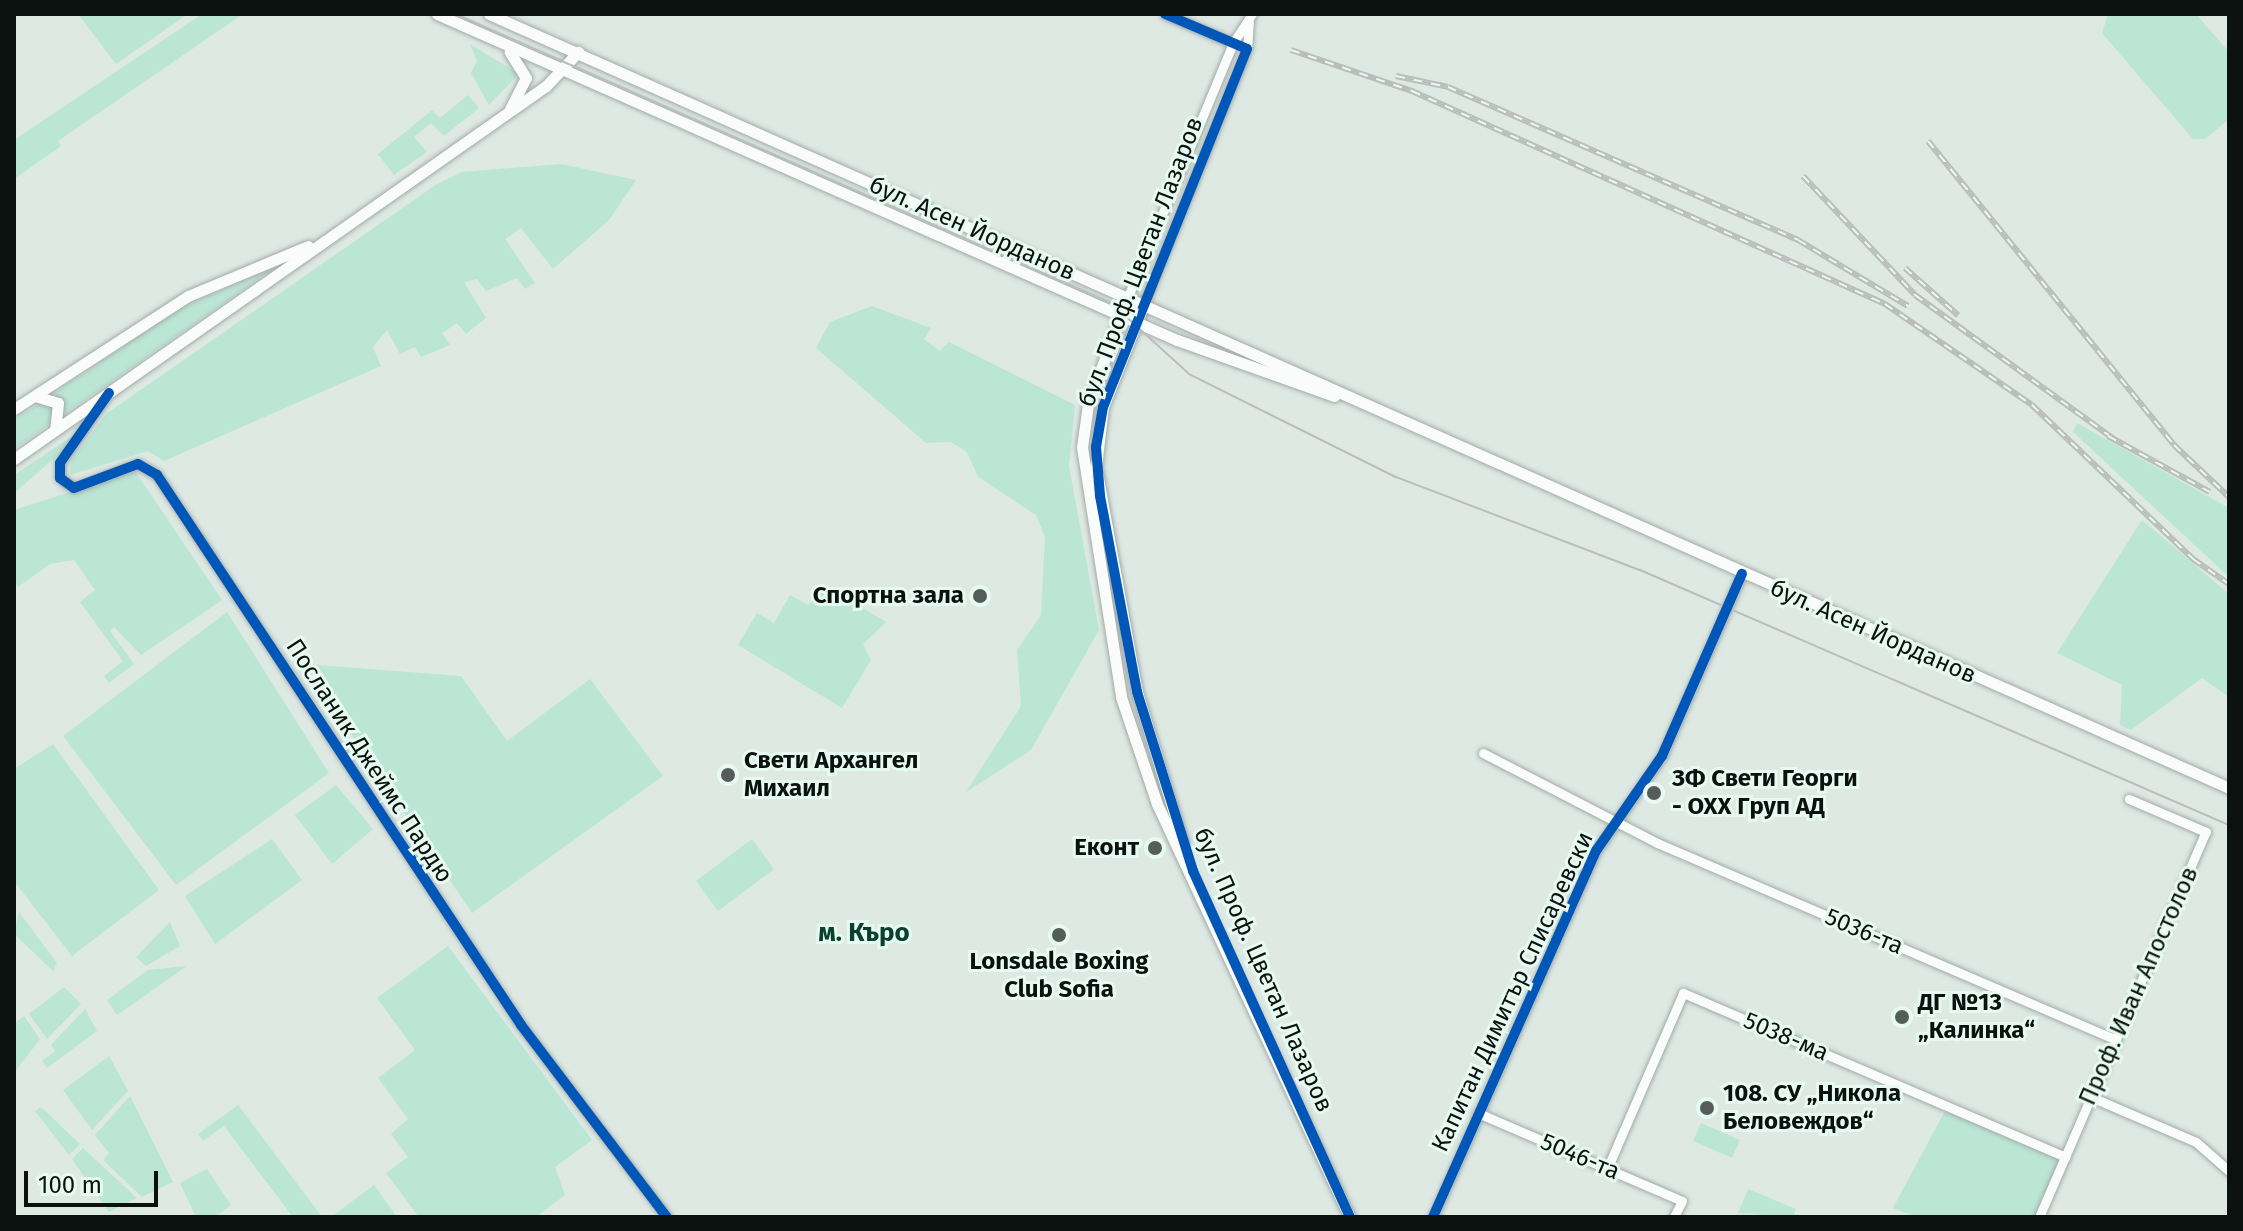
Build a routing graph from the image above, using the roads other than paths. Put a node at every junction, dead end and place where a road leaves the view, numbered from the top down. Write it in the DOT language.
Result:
graph roads {
  1 [pos="437,14"];
  2 [pos="489,14"];
  3 [pos="1165,14"];
  4 [pos="1250,18"];
  5 [pos="494,40"];
  6 [pos="1233,43"];
  7 [pos="1247,49"];
  8 [pos="578,52"];
  9 [pos="565,71"];
  10 [pos="507,113"];
  11 [pos="327,238"];
  12 [pos="1127,299"];
  13 [pos="1143,306"];
  14 [pos="1120,315"];
  15 [pos="1136,322"];
  16 [pos="31,397"];
  17 [pos="97,407"];
  18 [pos="14,409"];
  19 [pos="1387,416"];
  20 [pos="55,430"];
  21 [pos="14,459"];
  22 [pos="1742,574"];
  23 [pos="1483,753"];
  24 [pos="2229,788"];
  25 [pos="2129,799"];
  26 [pos="1615,819"];
  27 [pos="1193,871"];
  28 [pos="2116,1040"];
  29 [pos="2091,1097"];
  30 [pos="1478,1113"];
  31 [pos="2065,1157"];
  32 [pos="1607,1169"];
  33 [pos="2229,1171"];
  34 [pos="667,1217"];
  35 [pos="1350,1217"];
  36 [pos="1433,1217"];
  37 [pos="1674,1217"];
  38 [pos="2039,1217"];
  1 -- 5 [label="main road, бул. Асен Йорданов"];
  2 -- 8 [label="main road, бул. Асен Йорданов"];
  3 -- 6 [label="street"];
  4 -- 6 [label="street, бул. Проф. Цветан Лазаров"];
  4 -- 7 [label="street, бул. Проф. Цветан Лазаров"];
  5 -- 9 [label="main road, бул. Асен Йорданов"];
  5 -- 10 [label="main road"];
  6 -- 7 [label="street"];
  6 -- 12 [label="street, бул. Проф. Цветан Лазаров"];
  7 -- 13 [label="street, бул. Проф. Цветан Лазаров"];
  8 -- 9 [label="main road"];
  8 -- 12 [label="main road, бул. Асен Йорданов"];
  9 -- 10 [label="main road"];
  9 -- 14 [label="main road, бул. Асен Йорданов"];
  10 -- 11 [label="main road"];
  11 -- 16 [label="main road"];
  11 -- 17 [label="main road"];
  12 -- 13 [label="main road, бул. Асен Йорданов"];
  12 -- 14 [label="main road, бул. Проф. Цветан Лазаров"];
  13 -- 15 [label="main road, бул. Проф. Цветан Лазаров"];
  13 -- 19 [label="main road, бул. Асен Йорданов"];
  14 -- 15 [label="main road, бул. Асен Йорданов"];
  14 -- 27 [label="main road, бул. Проф. Цветан Лазаров"];
  15 -- 19 [label="main road, бул. Асен Йорданов"];
  15 -- 27 [label="main road, бул. Проф. Цветан Лазаров"];
  16 -- 18 [label="main road"];
  16 -- 20 [label="main road"];
  17 -- 20 [label="main road"];
  17 -- 34 [label="street, Посланик Джеймс Пардю"];
  19 -- 22 [label="main road, бул. Асен Йорданов"];
  20 -- 21 [label="main road"];
  22 -- 24 [label="main road, бул. Асен Йорданов"];
  22 -- 26 [label="street, Капитан Димитър Списаревски"];
  23 -- 26 [label="street, 5036-та"];
  25 -- 28 [label="street, Проф. Иван Апостолов"];
  26 -- 28 [label="street, 5036-та"];
  26 -- 30 [label="street, Капитан Димитър Списаревски"];
  27 -- 35 [label="main road, бул. Проф. Цветан Лазаров"];
  28 -- 29 [label="street, Проф. Иван Апостолов"];
  29 -- 31 [label="street, Проф. Иван Апостолов"];
  29 -- 33 [label="street"];
  30 -- 32 [label="street, 5046-та"];
  30 -- 36 [label="street, Капитан Димитър Списаревски"];
  31 -- 32 [label="street, 5038-ма"];
  31 -- 38 [label="street, Проф. Иван Апостолов"];
  32 -- 37 [label="street, 5046-та"];
}
